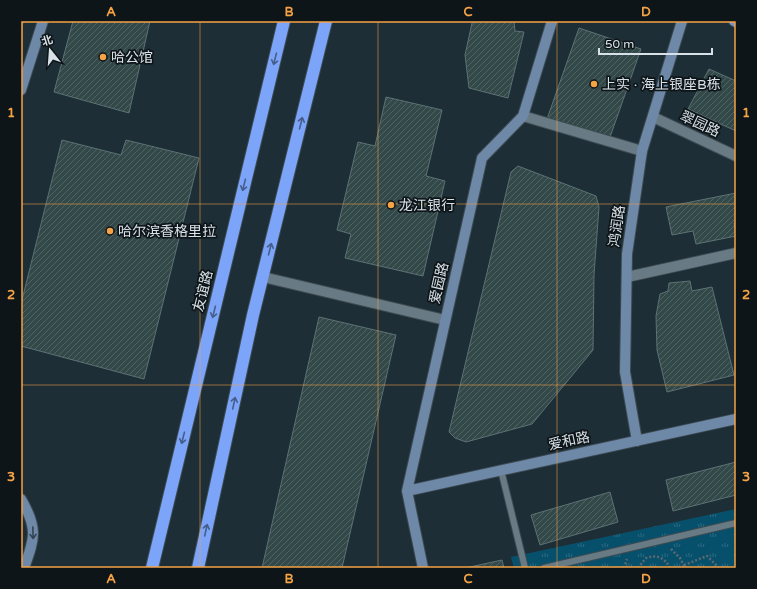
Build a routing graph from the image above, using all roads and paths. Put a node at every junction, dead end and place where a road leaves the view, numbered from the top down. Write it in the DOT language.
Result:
graph roads {
  1 [pos="23,21"];
  2 [pos="43,21"];
  3 [pos="284,21"];
  4 [pos="326,21"];
  5 [pos="552,21"];
  6 [pos="682,21"];
  7 [pos="21,28"];
  8 [pos="21,90"];
  9 [pos="522,116"];
  10 [pos="653,118"];
  11 [pos="642,151"];
  12 [pos="736,156"];
  13 [pos="736,253"];
  14 [pos="263,277"];
  15 [pos="627,277"];
  16 [pos="445,320"];
  17 [pos="736,419"];
  18 [pos="637,441"];
  19 [pos="501,470"];
  20 [pos="407,491"];
  21 [pos="21,499"];
  22 [pos="736,523"];
  23 [pos="684,565"];
  24 [pos="24,568"];
  25 [pos="152,568"];
  26 [pos="198,568"];
  27 [pos="423,568"];
  28 [pos="525,568"];
  29 [pos="544,568"];
  30 [pos="638,568"];
  31 [pos="670,568"];
  32 [pos="719,568"];
  1 -- 7 [label="path"];
  2 -- 8 [label="street"];
  3 -- 25 [label="highway, 友谊路, one-way"];
  14 -- 4 [label="highway, one-way"];
  5 -- 9 [label="street, 爱园路"];
  6 -- 10 [label="street, 鸿润路"];
  9 -- 11 [label="street"];
  9 -- 16 [label="street, 爱园路"];
  10 -- 11 [label="street, 鸿润路"];
  10 -- 12 [label="street, 翠园路"];
  11 -- 15 [label="street, 鸿润路"];
  13 -- 15 [label="street"];
  14 -- 16 [label="street"];
  26 -- 14 [label="highway, one-way"];
  15 -- 18 [label="street, 鸿润路"];
  16 -- 20 [label="street, 爱园路"];
  17 -- 18 [label="street, 爱和路"];
  18 -- 19 [label="street, 爱和路"];
  19 -- 20 [label="street, 爱和路"];
  19 -- 28 [label="lane"];
  20 -- 27 [label="street, 爱园路"];
  21 -- 24 [label="street, one-way"];
  22 -- 29 [label="lane"];
  23 -- 32 [label="path"];
  30 -- 31 [label="path"];
}
